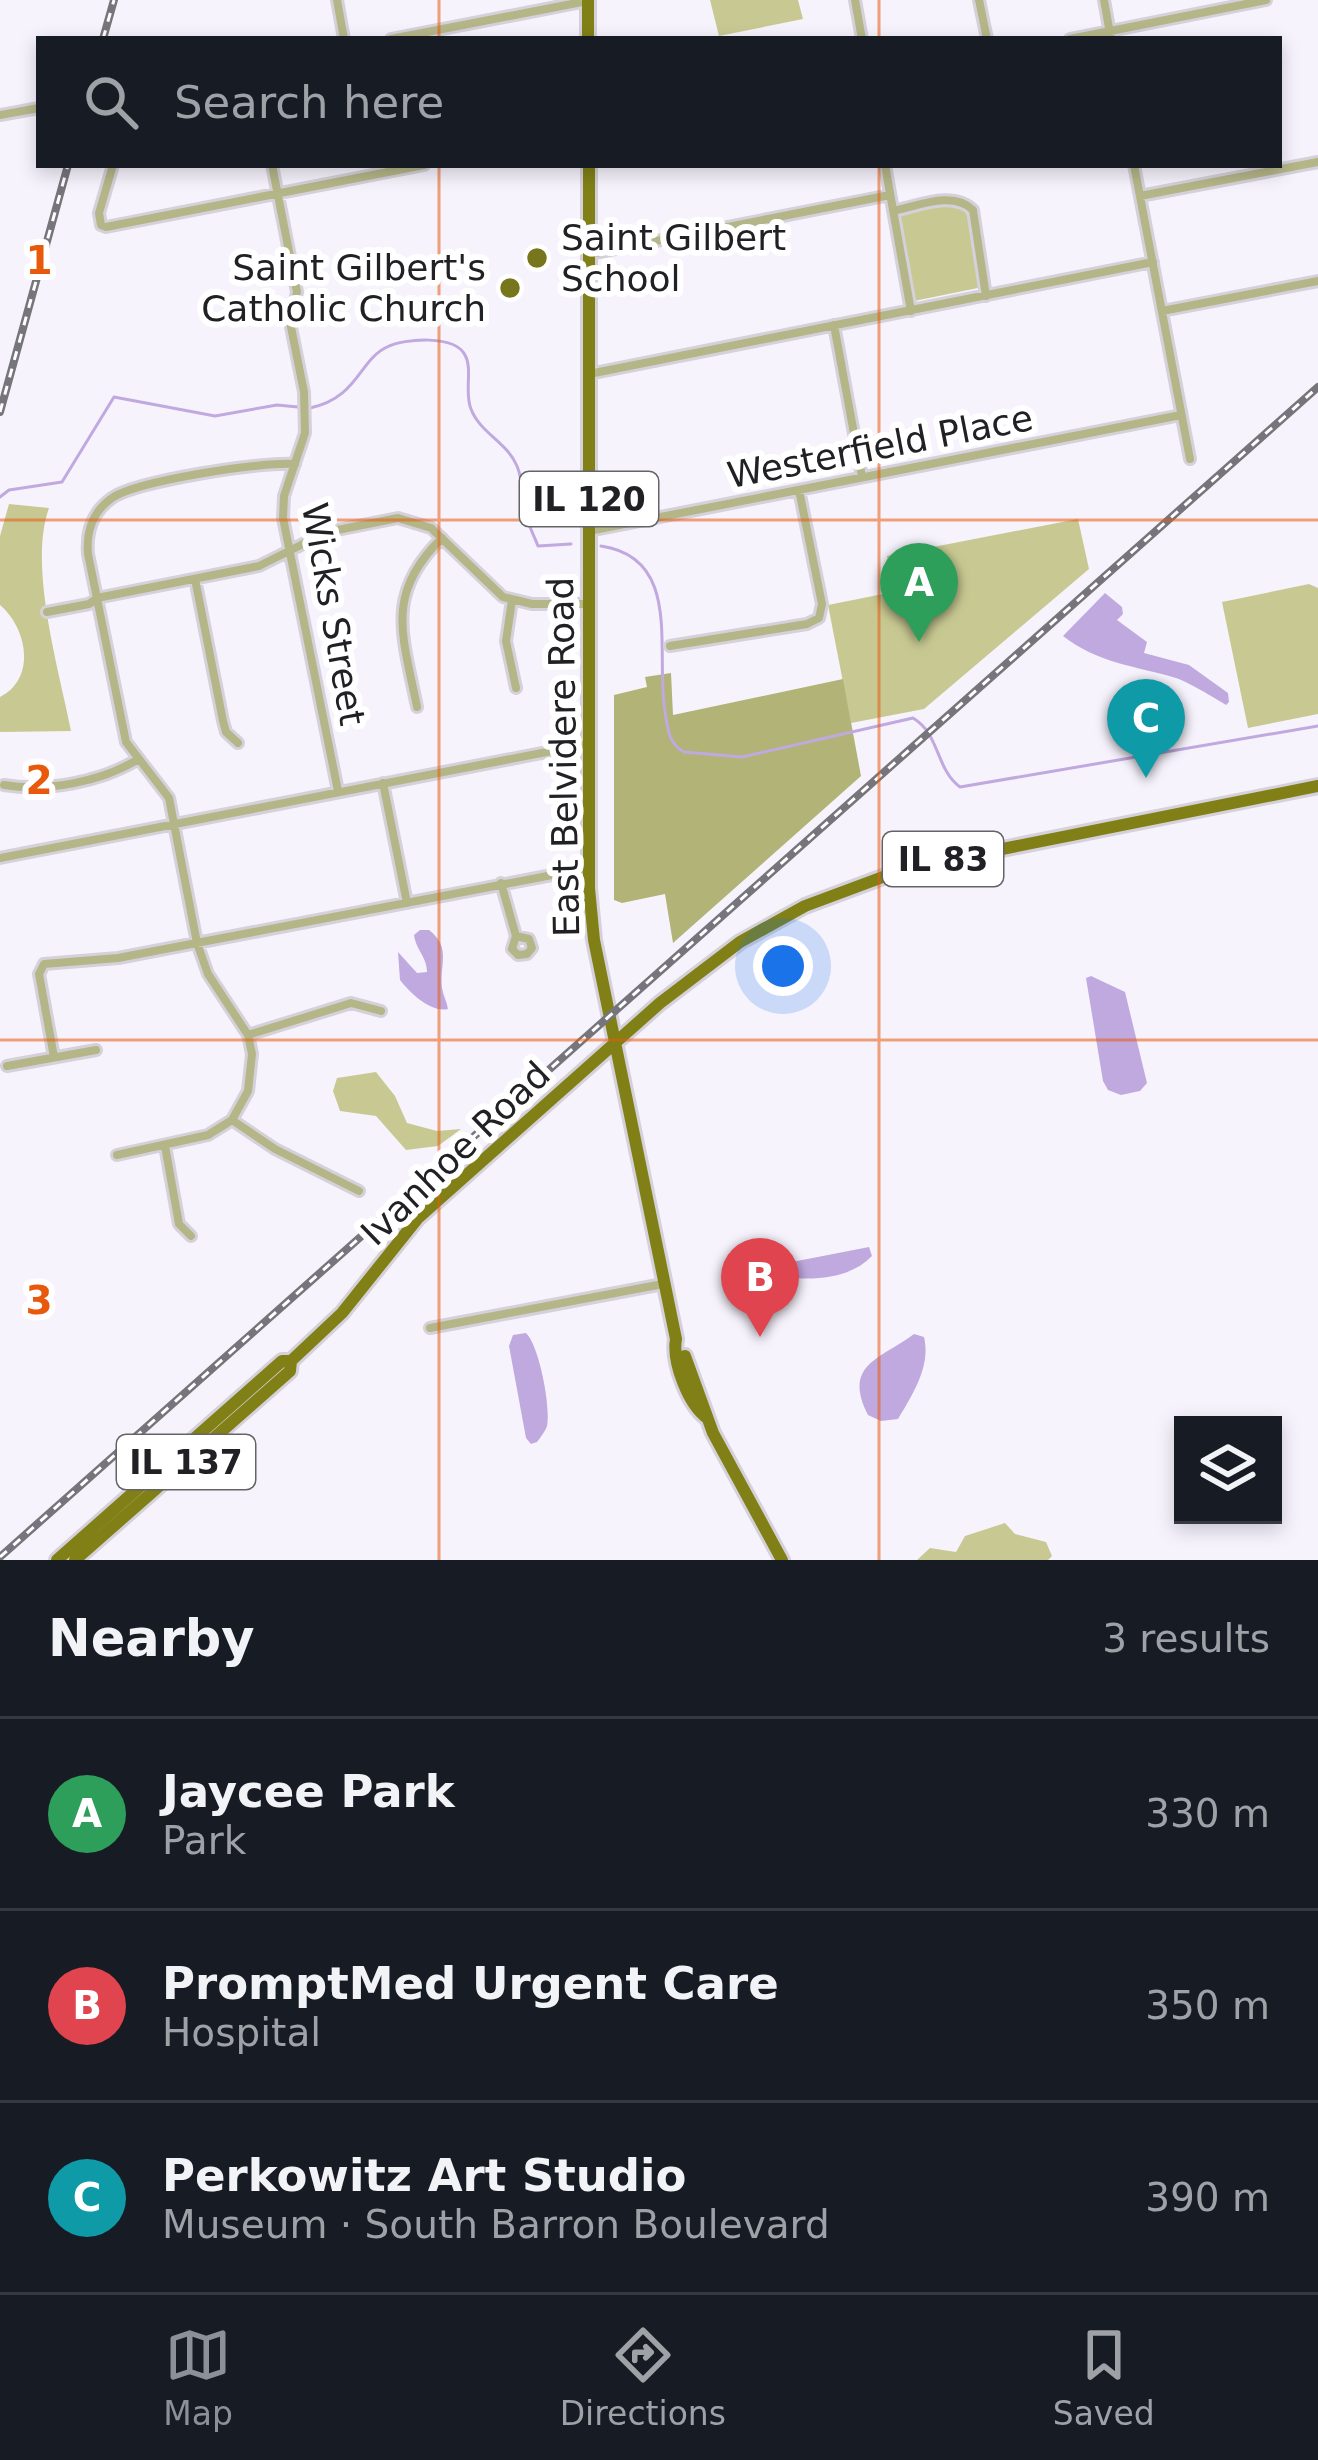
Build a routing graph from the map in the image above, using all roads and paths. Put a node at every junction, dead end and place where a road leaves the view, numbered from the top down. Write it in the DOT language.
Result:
graph roads {
  1 [pos="337,0"];
  2 [pos="588,0"];
  3 [pos="855,0"];
  4 [pos="979,0"];
  5 [pos="1104,0"];
  6 [pos="1266,0"];
  7 [pos="1110,35"];
  8 [pos="343,36"];
  9 [pos="406,36"];
  10 [pos="588,36"];
  11 [pos="861,36"];
  12 [pos="986,36"];
  13 [pos="36,109"];
  14 [pos="0,116"];
  15 [pos="1318,162"];
  16 [pos="112,168"];
  17 [pos="273,168"];
  18 [pos="409,168"];
  19 [pos="589,168"];
  20 [pos="885,168"];
  21 [pos="1135,168"];
  22 [pos="277,194"];
  23 [pos="890,195"];
  24 [pos="1140,196"];
  25 [pos="893,211"];
  26 [pos="589,255"];
  27 [pos="1153,262"];
  28 [pos="1318,281"];
  29 [pos="986,296"];
  30 [pos="1162,310"];
  31 [pos="911,311"];
  32 [pos="833,326"];
  33 [pos="589,374"];
  34 [pos="1181,415"];
  35 [pos="1190,459"];
  36 [pos="295,464"];
  37 [pos="862,477"];
  38 [pos="800,490"];
  39 [pos="589,531"];
  40 [pos="442,538"];
  41 [pos="290,551"];
  42 [pos="195,579"];
  43 [pos="97,598"];
  44 [pos="512,600"];
  45 [pos="589,604"];
  46 [pos="47,612"];
  47 [pos="670,646"];
  48 [pos="516,688"];
  49 [pos="417,707"];
  50 [pos="238,743"];
  51 [pos="589,744"];
  52 [pos="137,760"];
  53 [pos="383,783"];
  54 [pos="4,785"];
  55 [pos="1318,786"];
  56 [pos="338,791"];
  57 [pos="172,823"];
  58 [pos="0,858"];
  59 [pos="589,868"];
  60 [pos="501,884"];
  61 [pos="407,903"];
  62 [pos="517,936"];
  63 [pos="197,944"];
  64 [pos="381,1011"];
  65 [pos="609,1014"];
  66 [pos="643,1018"];
  67 [pos="248,1035"];
  68 [pos="614,1043"];
  69 [pos="96,1050"];
  70 [pos="54,1057"];
  71 [pos="7,1066"];
  72 [pos="584,1070"];
  73 [pos="621,1076"];
  74 [pos="232,1120"];
  75 [pos="165,1146"];
  76 [pos="117,1155"];
  77 [pos="359,1191"];
  78 [pos="191,1236"];
  79 [pos="663,1285"];
  80 [pos="430,1328"];
  81 [pos="291,1361"];
  82 [pos="57,1560"];
  83 [pos="75,1560"];
  84 [pos="782,1560"];
  1 -- 8 [label="street"];
  2 -- 9 [label="street"];
  2 -- 10 [label="main road"];
  3 -- 11 [label="street"];
  4 -- 12 [label="street"];
  5 -- 7 [label="street"];
  6 -- 7 [label="street"];
  13 -- 14 [label="street"];
  15 -- 24 [label="street"];
  16 -- 22 [label="street"];
  17 -- 22 [label="street, Wicks Street"];
  18 -- 22 [label="street"];
  19 -- 26 [label="main road, East Belvidere Road / IL 120"];
  20 -- 23 [label="street"];
  21 -- 24 [label="street"];
  22 -- 36 [label="street, Wicks Street"];
  23 -- 25 [label="street"];
  23 -- 26 [label="street"];
  24 -- 27 [label="street"];
  25 -- 29 [label="street"];
  25 -- 31 [label="street"];
  26 -- 33 [label="main road, East Belvidere Road / IL 120"];
  27 -- 29 [label="street"];
  27 -- 30 [label="street"];
  28 -- 30 [label="street"];
  29 -- 31 [label="street"];
  30 -- 34 [label="street"];
  31 -- 32 [label="street"];
  32 -- 33 [label="street"];
  32 -- 37 [label="street"];
  33 -- 39 [label="main road, East Belvidere Road / IL 120"];
  34 -- 35 [label="street"];
  34 -- 37 [label="street, Westerfield Place"];
  36 -- 41 [label="street, Wicks Street"];
  36 -- 43 [label="street"];
  37 -- 38 [label="street, Westerfield Place"];
  38 -- 39 [label="street, Westerfield Place"];
  38 -- 47 [label="street"];
  39 -- 45 [label="main road, East Belvidere Road / IL 120"];
  40 -- 41 [label="street"];
  40 -- 44 [label="street"];
  40 -- 49 [label="street"];
  41 -- 42 [label="street"];
  41 -- 56 [label="street, Wicks Street"];
  42 -- 43 [label="street"];
  42 -- 50 [label="street"];
  43 -- 46 [label="street"];
  43 -- 52 [label="street"];
  44 -- 45 [label="street"];
  44 -- 48 [label="street"];
  45 -- 51 [label="main road, East Belvidere Road / IL 120"];
  51 -- 53 [label="street"];
  51 -- 59 [label="main road, East Belvidere Road / IL 120"];
  52 -- 54 [label="street"];
  52 -- 57 [label="street"];
  53 -- 56 [label="street"];
  53 -- 61 [label="street"];
  55 -- 66 [label="main road, IL 83"];
  56 -- 57 [label="street"];
  57 -- 58 [label="street"];
  57 -- 63 [label="street"];
  59 -- 60 [label="street"];
  59 -- 65 [label="main road, East Belvidere Road / IL 120"];
  60 -- 61 [label="street"];
  60 -- 62 [label="street"];
  61 -- 63 [label="street"];
  63 -- 67 [label="street"];
  63 -- 70 [label="street"];
  64 -- 67 [label="street"];
  65 -- 66 [label="main road"];
  65 -- 68 [label="main road, East Belvidere Road / IL 120"];
  66 -- 68 [label="main road, IL 83"];
  67 -- 74 [label="street"];
  68 -- 72 [label="main road, Ivanhoe Road / IL 83"];
  68 -- 73 [label="main road, East Belvidere Road / IL 120"];
  69 -- 70 [label="street"];
  70 -- 71 [label="street"];
  72 -- 73 [label="main road"];
  72 -- 81 [label="main road, Ivanhoe Road / IL 83"];
  73 -- 79 [label="main road, East Belvidere Road / IL 120"];
  74 -- 75 [label="street"];
  74 -- 77 [label="street"];
  75 -- 76 [label="street"];
  75 -- 78 [label="street"];
  79 -- 80 [label="street"];
  79 -- 84 [label="main road, East Belvidere Road / IL 120"];
  81 -- 82 [label="main road"];
  81 -- 83 [label="main road, IL 137"];
}
